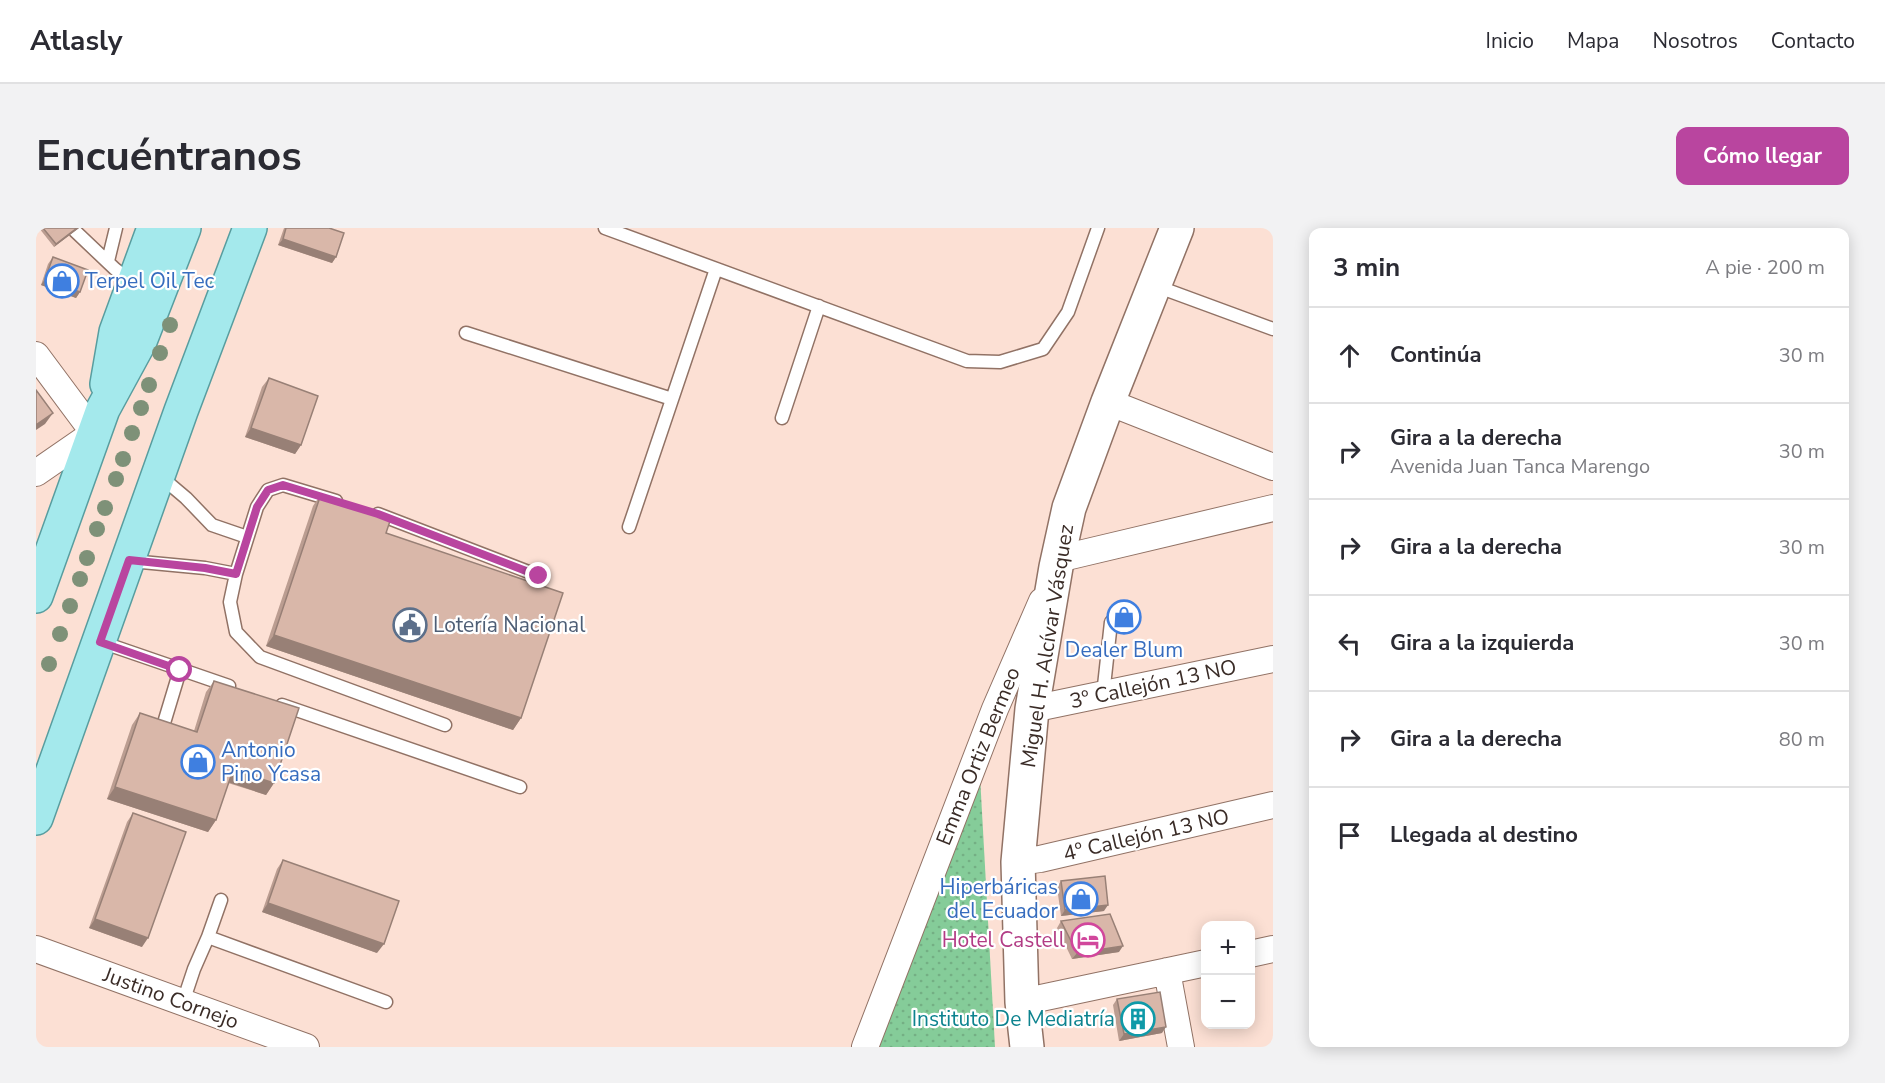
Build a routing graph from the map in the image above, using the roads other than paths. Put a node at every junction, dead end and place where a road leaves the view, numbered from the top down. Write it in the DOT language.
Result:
graph roads {
  1 [pos="116,228"];
  2 [pos="154,228"];
  3 [pos="184,228"];
  4 [pos="250,228"];
  5 [pos="605,228"];
  6 [pos="1098,228"];
  7 [pos="1177,228"];
  8 [pos="75,231"];
  9 [pos="108,261"];
  10 [pos="717,269"];
  11 [pos="149,282"];
  12 [pos="1154,286"];
  13 [pos="819,306"];
  14 [pos="1273,329"];
  15 [pos="465,333"];
  16 [pos="36,355"];
  17 [pos="672,399"];
  18 [pos="1108,402"];
  19 [pos="782,417"];
  20 [pos="98,421"];
  21 [pos="1273,467"];
  22 [pos="36,473"];
  23 [pos="159,476"];
  24 [pos="346,504"];
  25 [pos="1273,508"];
  26 [pos="367,511"];
  27 [pos="629,527"];
  28 [pos="247,537"];
  29 [pos="129,560"];
  30 [pos="1057,563"];
  31 [pos="236,574"];
  32 [pos="539,576"];
  33 [pos="36,596"];
  34 [pos="1111,621"];
  35 [pos="100,642"];
  36 [pos="1273,659"];
  37 [pos="180,670"];
  38 [pos="235,688"];
  39 [pos="1103,695"];
  40 [pos="268,700"];
  41 [pos="1032,709"];
  42 [pos="164,723"];
  43 [pos="445,725"];
  44 [pos="520,787"];
  45 [pos="1273,805"];
  46 [pos="36,818"];
  47 [pos="1018,862"];
  48 [pos="221,900"];
  49 [pos="208,937"];
  50 [pos="1273,949"];
  51 [pos="36,950"];
  52 [pos="1255,953"];
  53 [pos="1201,964"];
  54 [pos="1167,971"];
  55 [pos="183,1002"];
  56 [pos="386,1002"];
  57 [pos="1022,1002"];
  58 [pos="306,1047"];
  59 [pos="865,1047"];
  60 [pos="1028,1047"];
  61 [pos="1181,1047"];
  1 -- 9 [label="lane"];
  2 -- 11 [label="main road"];
  3 -- 11 [label="main road"];
  4 -- 23 [label="main road"];
  5 -- 10 [label="lane"];
  6 -- 13 [label="lane"];
  7 -- 12 [label="street, Miguel H. Alcívar Vásquez"];
  8 -- 9 [label="lane"];
  9 -- 11 [label="lane"];
  10 -- 13 [label="lane"];
  10 -- 17 [label="lane"];
  11 -- 20 [label="main road"];
  12 -- 14 [label="lane"];
  12 -- 18 [label="street, Miguel H. Alcívar Vásquez"];
  13 -- 19 [label="lane"];
  15 -- 17 [label="lane"];
  16 -- 20 [label="street"];
  17 -- 27 [label="lane"];
  18 -- 21 [label="street"];
  18 -- 30 [label="street, Miguel H. Alcívar Vásquez"];
  20 -- 22 [label="street"];
  20 -- 33 [label="main road"];
  23 -- 28 [label="lane"];
  23 -- 29 [label="main road"];
  24 -- 28 [label="lane"];
  25 -- 30 [label="street"];
  26 -- 32 [label="lane"];
  28 -- 31 [label="lane"];
  29 -- 31 [label="lane"];
  29 -- 35 [label="main road"];
  30 -- 41 [label="street, Miguel H. Alcívar Vásquez"];
  30 -- 59 [label="street, Emma Ortiz Bermeo"];
  31 -- 43 [label="lane"];
  34 -- 39 [label="lane"];
  35 -- 37 [label="lane"];
  35 -- 46 [label="main road"];
  36 -- 39 [label="street, 3º Callejón 13 NO"];
  37 -- 38 [label="lane"];
  37 -- 42 [label="lane"];
  39 -- 41 [label="street, 3º Callejón 13 NO"];
  40 -- 44 [label="lane"];
  41 -- 47 [label="street, Miguel H. Alcívar Vásquez"];
  45 -- 47 [label="street, 4º Callejón 13 NO"];
  47 -- 57 [label="street, Miguel H. Alcívar Vásquez"];
  48 -- 49 [label="lane"];
  49 -- 55 [label="lane"];
  49 -- 56 [label="lane"];
  50 -- 52 [label="street"];
  51 -- 55 [label="street, Justino Cornejo"];
  53 -- 54 [label="street"];
  54 -- 57 [label="street"];
  54 -- 61 [label="street"];
  55 -- 58 [label="street, Justino Cornejo"];
  57 -- 60 [label="street, Miguel H. Alcívar Vásquez"];
}
